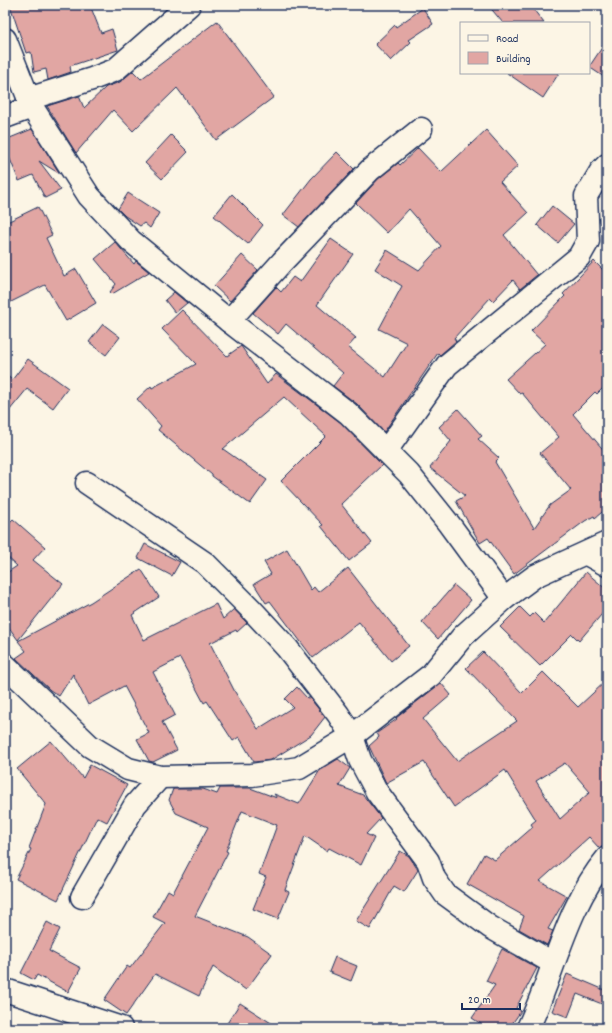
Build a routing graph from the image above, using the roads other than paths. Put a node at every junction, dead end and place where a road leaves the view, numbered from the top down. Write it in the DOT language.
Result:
graph roads {
  1 [pos="189,5"];
  2 [pos="5,39"];
  3 [pos="30,103"];
  4 [pos="5,118"];
  5 [pos="421,129"];
  6 [pos="607,165"];
  7 [pos="229,321"];
  8 [pos="386,451"];
  9 [pos="87,483"];
  10 [pos="607,543"];
  11 [pos="588,554"];
  12 [pos="607,565"];
  13 [pos="504,599"];
  14 [pos="5,665"];
  15 [pos="352,736"];
  16 [pos="160,776"];
  17 [pos="607,858"];
  18 [pos="82,897"];
  19 [pos="553,963"];
  20 [pos="5,990"];
  21 [pos="76,1021"];
  22 [pos="121,1028"];
  23 [pos="528,1028"];
  1 -- 3 [label="street"];
  2 -- 3 [label="street"];
  3 -- 4 [label="street"];
  3 -- 7 [label="street"];
  5 -- 7 [label="street"];
  6 -- 8 [label="street"];
  7 -- 8 [label="street"];
  8 -- 13 [label="street"];
  9 -- 15 [label="street"];
  10 -- 11 [label="street"];
  11 -- 12 [label="street"];
  11 -- 13 [label="street"];
  13 -- 15 [label="street"];
  14 -- 16 [label="street"];
  15 -- 16 [label="street"];
  15 -- 19 [label="street"];
  16 -- 18 [label="street"];
  17 -- 19 [label="street"];
  19 -- 23 [label="street"];
  20 -- 21 [label="street"];
  21 -- 22 [label="street"];
}
